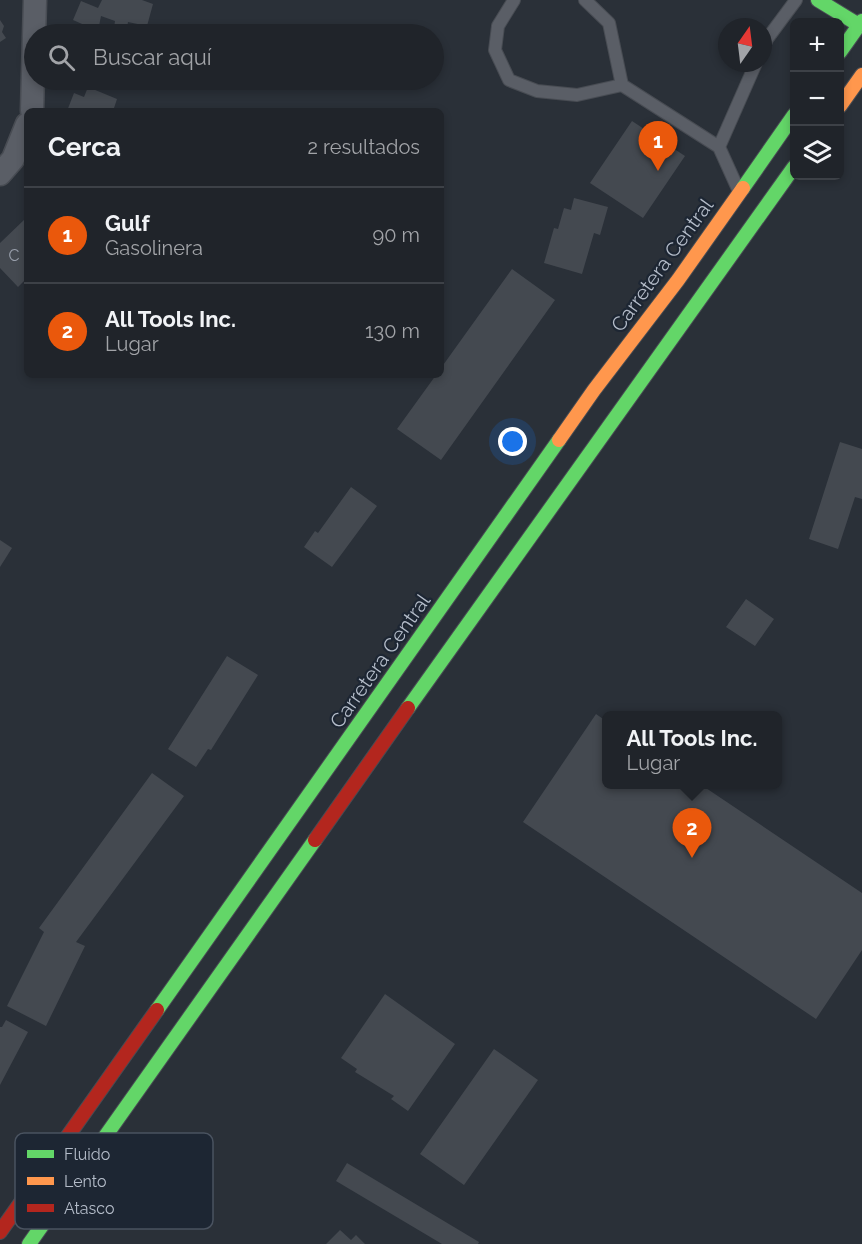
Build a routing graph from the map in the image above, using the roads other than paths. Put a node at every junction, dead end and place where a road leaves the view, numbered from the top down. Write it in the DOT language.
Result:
graph roads {
  1 [pos="35,0"];
  2 [pos="514,0"];
  3 [pos="585,0"];
  4 [pos="796,0"];
  5 [pos="818,0"];
  6 [pos="34,24"];
  7 [pos="861,24"];
  8 [pos="772,32"];
  9 [pos="844,47"];
  10 [pos="752,72"];
  11 [pos="862,75"];
  12 [pos="622,85"];
  13 [pos="33,90"];
  14 [pos="844,100"];
  15 [pos="32,108"];
  16 [pos="790,123"];
  17 [pos="24,132"];
  18 [pos="718,147"];
  19 [pos="0,174"];
  20 [pos="790,174"];
  21 [pos="740,193"];
  22 [pos="70,1133"];
  23 [pos="107,1133"];
  24 [pos="15,1211"];
  25 [pos="40,1229"];
  26 [pos="0,1232"];
  27 [pos="29,1244"];
  1 -- 6 [label="street"];
  2 -- 12 [label="lane"];
  3 -- 12 [label="lane"];
  4 -- 8 [label="lane"];
  5 -- 7 [label="main road"];
  7 -- 9 [label="main road"];
  10 -- 18 [label="lane"];
  11 -- 14 [label="main road"];
  12 -- 18 [label="lane"];
  13 -- 15 [label="street"];
  16 -- 21 [label="main road, Carretera Central"];
  17 -- 19 [label="street"];
  18 -- 21 [label="lane"];
  20 -- 23 [label="main road"];
  21 -- 22 [label="main road, Carretera Central"];
  24 -- 26 [label="main road, Carretera Central"];
  25 -- 27 [label="main road"];
}
